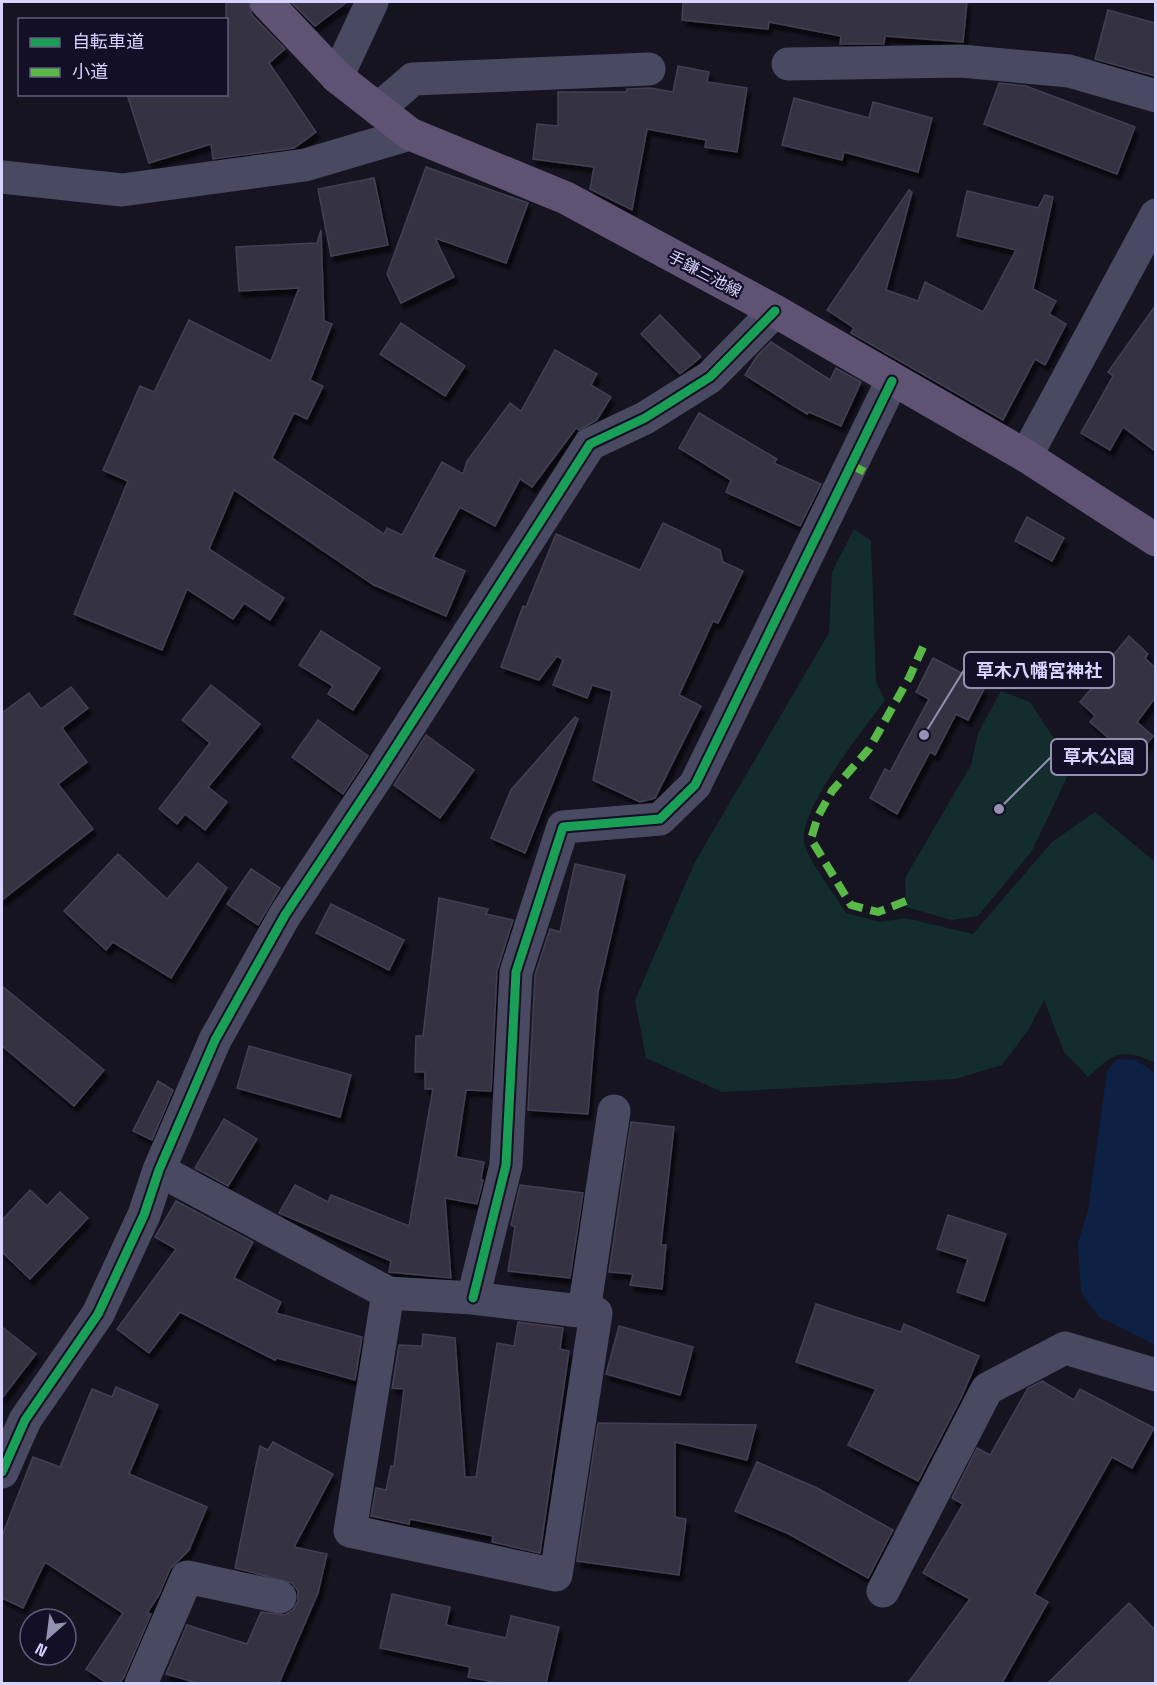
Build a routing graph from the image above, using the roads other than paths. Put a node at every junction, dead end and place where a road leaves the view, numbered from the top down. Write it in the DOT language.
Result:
graph roads {
  1 [pos="266,2"];
  2 [pos="372,2"];
  3 [pos="788,64"];
  4 [pos="649,69"];
  5 [pos="337,77"];
  6 [pos="1155,96"];
  7 [pos="378,109"];
  8 [pos="410,134"];
  9 [pos="2,177"];
  10 [pos="1155,215"];
  11 [pos="775,311"];
  12 [pos="892,381"];
  13 [pos="1026,456"];
  14 [pos="1155,540"];
  15 [pos="614,1111"];
  16 [pos="159,1170"];
  17 [pos="388,1293"];
  18 [pos="473,1298"];
  19 [pos="584,1311"];
  20 [pos="1155,1375"];
  21 [pos="2,1472"];
  22 [pos="883,1591"];
  23 [pos="279,1597"];
  24 [pos="141,1683"];
  1 -- 5 [label="main road, 手鎌三池線"];
  2 -- 5 [label="street"];
  3 -- 6 [label="street"];
  4 -- 7 [label="street"];
  5 -- 7 [label="main road, 手鎌三池線"];
  7 -- 8 [label="main road, 手鎌三池線"];
  8 -- 9 [label="street"];
  8 -- 11 [label="main road, 手鎌三池線"];
  10 -- 13 [label="street"];
  11 -- 12 [label="main road, 手鎌三池線"];
  11 -- 16 [label="street"];
  12 -- 13 [label="main road, 手鎌三池線"];
  12 -- 18 [label="street"];
  13 -- 14 [label="main road, 手鎌三池線"];
  15 -- 19 [label="street"];
  16 -- 17 [label="street"];
  16 -- 21 [label="street"];
  17 -- 18 [label="street"];
  17 -- 19 [label="street"];
  18 -- 19 [label="street"];
  20 -- 22 [label="street"];
  23 -- 24 [label="street"];
}
